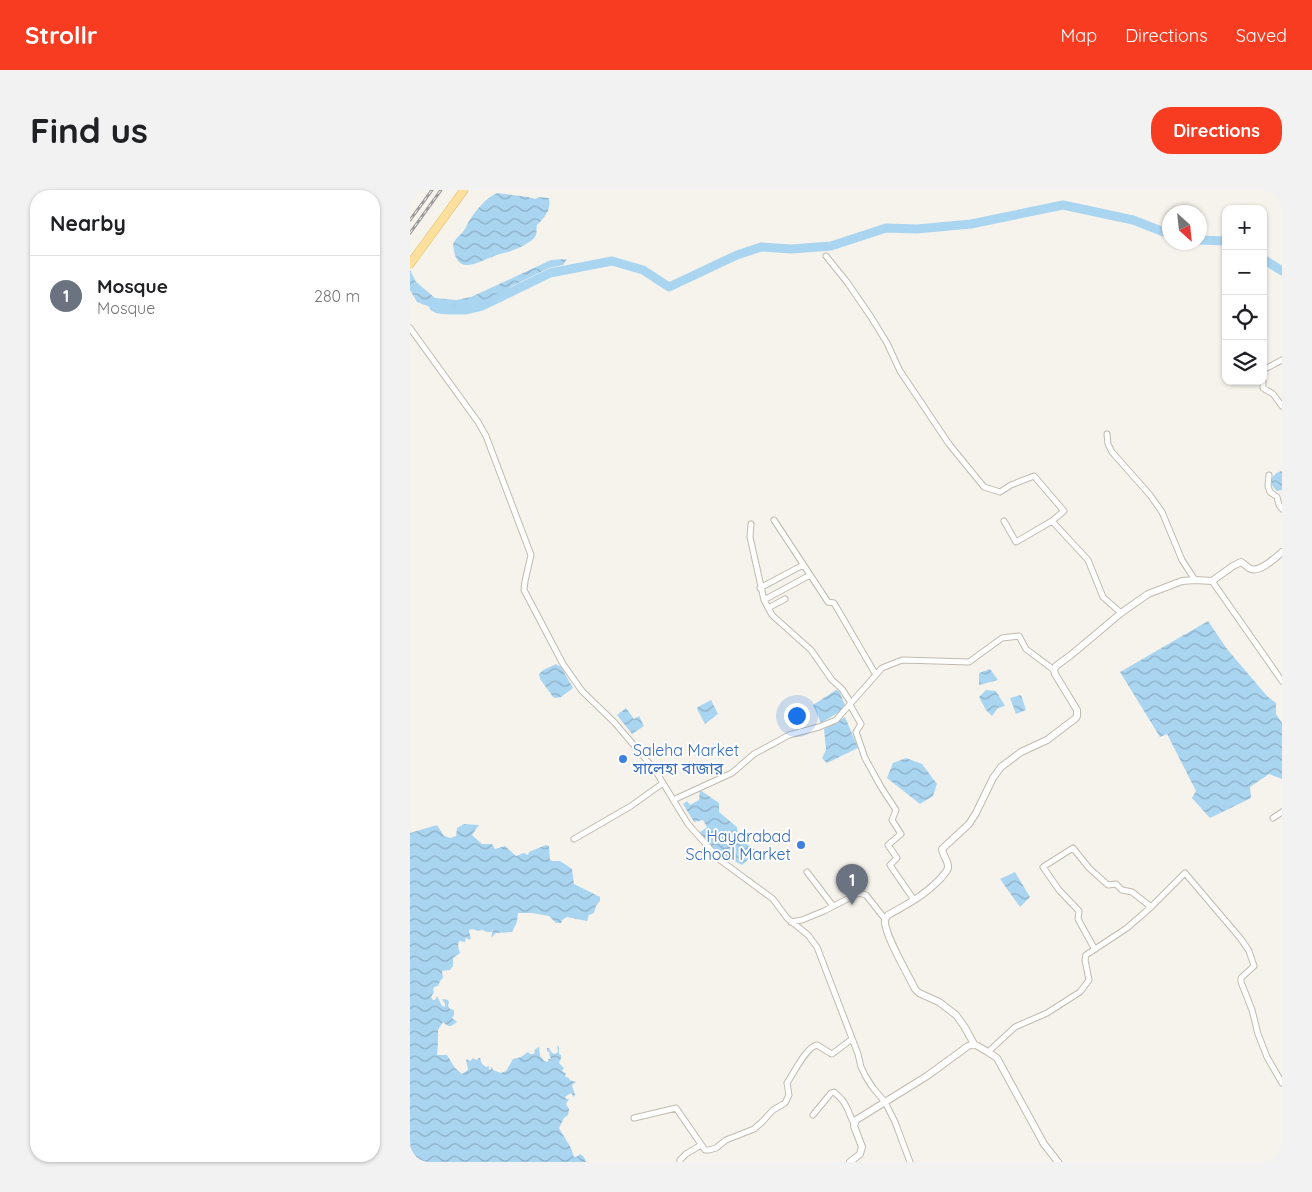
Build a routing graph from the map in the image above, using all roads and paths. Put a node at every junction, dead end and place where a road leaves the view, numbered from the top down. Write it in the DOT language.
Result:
graph roads {
  1 [pos="464,190"];
  2 [pos="826,256"];
  3 [pos="410,264"];
  4 [pos="410,328"];
  5 [pos="1282,360"];
  6 [pos="1267,368"];
  7 [pos="1263,385"];
  8 [pos="1282,406"];
  9 [pos="1107,434"];
  10 [pos="1268,475"];
  11 [pos="1282,509"];
  12 [pos="774,520"];
  13 [pos="1004,521"];
  14 [pos="1052,521"];
  15 [pos="751,524"];
  16 [pos="1282,552"];
  17 [pos="803,565"];
  18 [pos="810,575"];
  19 [pos="1195,580"];
  20 [pos="1212,581"];
  21 [pos="760,588"];
  22 [pos="784,599"];
  23 [pos="764,600"];
  24 [pos="768,608"];
  25 [pos="1121,613"];
  26 [pos="1054,670"];
  27 [pos="876,675"];
  28 [pos="1282,680"];
  29 [pos="851,704"];
  30 [pos="663,783"];
  31 [pos="674,800"];
  32 [pos="1282,812"];
  33 [pos="1273,818"];
  34 [pos="574,839"];
  35 [pos="807,872"];
  36 [pos="914,900"];
  37 [pos="833,906"];
  38 [pos="1151,907"];
  39 [pos="885,919"];
  40 [pos="791,922"];
  41 [pos="1094,948"];
  42 [pos="852,1039"];
  43 [pos="974,1044"];
  44 [pos="988,1052"];
  45 [pos="1282,1083"];
  46 [pos="885,1102"];
  47 [pos="812,1115"];
  48 [pos="634,1118"];
  49 [pos="854,1123"];
  50 [pos="701,1145"];
  51 [pos="680,1162"];
  52 [pos="850,1162"];
  53 [pos="910,1162"];
  54 [pos="1058,1162"];
  1 -- 3 [label="main road"];
  2 -- 14 [label="street"];
  4 -- 30 [label="street"];
  5 -- 6 [label="street"];
  7 -- 8 [label="street"];
  9 -- 19 [label="street"];
  10 -- 11 [label="street"];
  12 -- 17 [label="street"];
  13 -- 14 [label="street"];
  14 -- 25 [label="street"];
  15 -- 21 [label="street"];
  16 -- 20 [label="street"];
  17 -- 18 [label="street"];
  17 -- 21 [label="street"];
  18 -- 23 [label="street"];
  18 -- 27 [label="street"];
  19 -- 20 [label="street"];
  19 -- 25 [label="street"];
  20 -- 28 [label="street"];
  21 -- 23 [label="street"];
  22 -- 24 [label="street"];
  23 -- 24 [label="street"];
  24 -- 29 [label="street"];
  25 -- 26 [label="street"];
  26 -- 27 [label="street"];
  26 -- 36 [label="street"];
  27 -- 29 [label="street"];
  29 -- 31 [label="street"];
  29 -- 36 [label="street"];
  30 -- 31 [label="street"];
  30 -- 34 [label="street"];
  31 -- 40 [label="street"];
  32 -- 33 [label="street"];
  35 -- 37 [label="street"];
  36 -- 39 [label="street"];
  37 -- 39 [label="street"];
  37 -- 40 [label="street"];
  38 -- 41 [label="street"];
  38 -- 41 [label="street"];
  38 -- 45 [label="street"];
  39 -- 43 [label="street"];
  40 -- 42 [label="street"];
  41 -- 44 [label="street"];
  42 -- 46 [label="street"];
  42 -- 50 [label="street"];
  43 -- 44 [label="street"];
  43 -- 46 [label="street"];
  44 -- 54 [label="street"];
  46 -- 49 [label="street"];
  46 -- 53 [label="street"];
  47 -- 49 [label="street"];
  48 -- 50 [label="street"];
  49 -- 52 [label="street"];
  50 -- 51 [label="street"];
}
